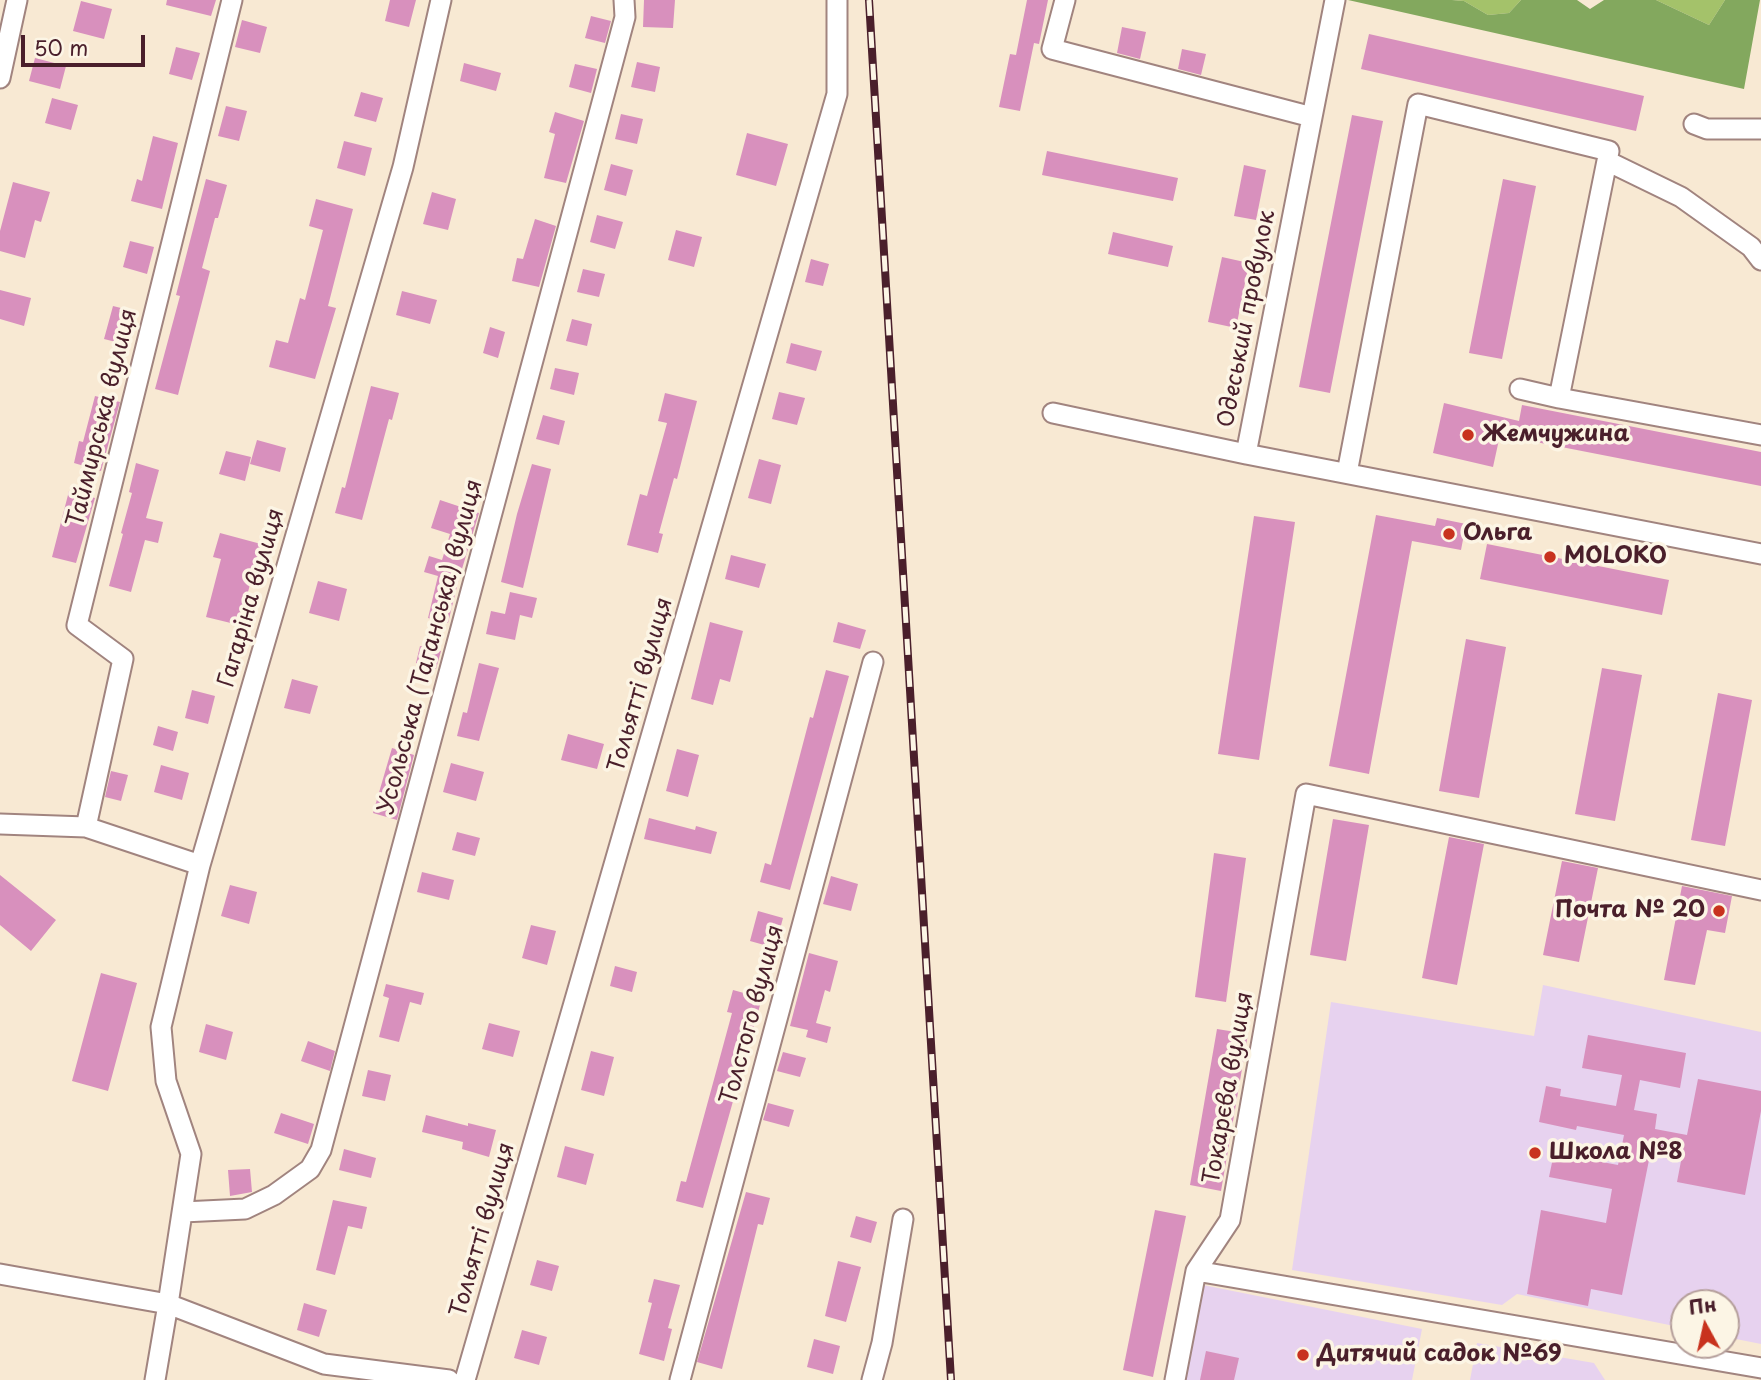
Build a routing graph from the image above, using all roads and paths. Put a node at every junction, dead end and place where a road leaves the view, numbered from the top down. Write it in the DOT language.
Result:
graph roads {
  1 [pos="17,0"];
  2 [pos="232,0"];
  3 [pos="441,0"];
  4 [pos="624,0"];
  5 [pos="837,0"];
  6 [pos="1065,0"];
  7 [pos="1335,0"];
  8 [pos="0,78"];
  9 [pos="1312,117"];
  10 [pos="1693,124"];
  11 [pos="1761,129"];
  12 [pos="1607,161"];
  13 [pos="1761,260"];
  14 [pos="1520,389"];
  15 [pos="1559,398"];
  16 [pos="1053,413"];
  17 [pos="1761,435"];
  18 [pos="1246,454"];
  19 [pos="1347,473"];
  20 [pos="1761,554"];
  21 [pos="873,662"];
  22 [pos="0,824"];
  23 [pos="86,827"];
  24 [pos="200,865"];
  25 [pos="1761,890"];
  26 [pos="183,1212"];
  27 [pos="903,1219"];
  28 [pos="1196,1271"];
  29 [pos="0,1274"];
  30 [pos="168,1304"];
  31 [pos="1761,1367"];
  32 [pos="155,1380"];
  33 [pos="449,1380"];
  34 [pos="465,1380"];
  35 [pos="680,1380"];
  36 [pos="872,1380"];
  37 [pos="1175,1380"];
  1 -- 8 [label="street"];
  2 -- 23 [label="street, Таймирська вулиця"];
  3 -- 24 [label="street, Гагаріна вулиця"];
  4 -- 26 [label="street, Усольська (Таганська) вулиця"];
  5 -- 34 [label="street, Тольятті вулиця"];
  6 -- 9 [label="street"];
  7 -- 9 [label="street, Одеський провулок"];
  9 -- 18 [label="street, Одеський провулок"];
  10 -- 11 [label="street"];
  12 -- 13 [label="street"];
  12 -- 15 [label="street"];
  12 -- 19 [label="street"];
  14 -- 15 [label="street"];
  15 -- 17 [label="street"];
  16 -- 18 [label="street, Одеський провулок"];
  18 -- 19 [label="street"];
  19 -- 20 [label="street"];
  21 -- 35 [label="street, Толстого вулиця"];
  22 -- 23 [label="street"];
  23 -- 24 [label="street"];
  24 -- 26 [label="street, Гагаріна вулиця"];
  25 -- 28 [label="street, Токарєва вулиця"];
  26 -- 30 [label="street, Гагаріна вулиця"];
  27 -- 36 [label="street"];
  28 -- 31 [label="street"];
  28 -- 37 [label="street, Токарєва вулиця"];
  29 -- 30 [label="street"];
  30 -- 32 [label="street, Гагаріна вулиця"];
  30 -- 33 [label="street"];
}
